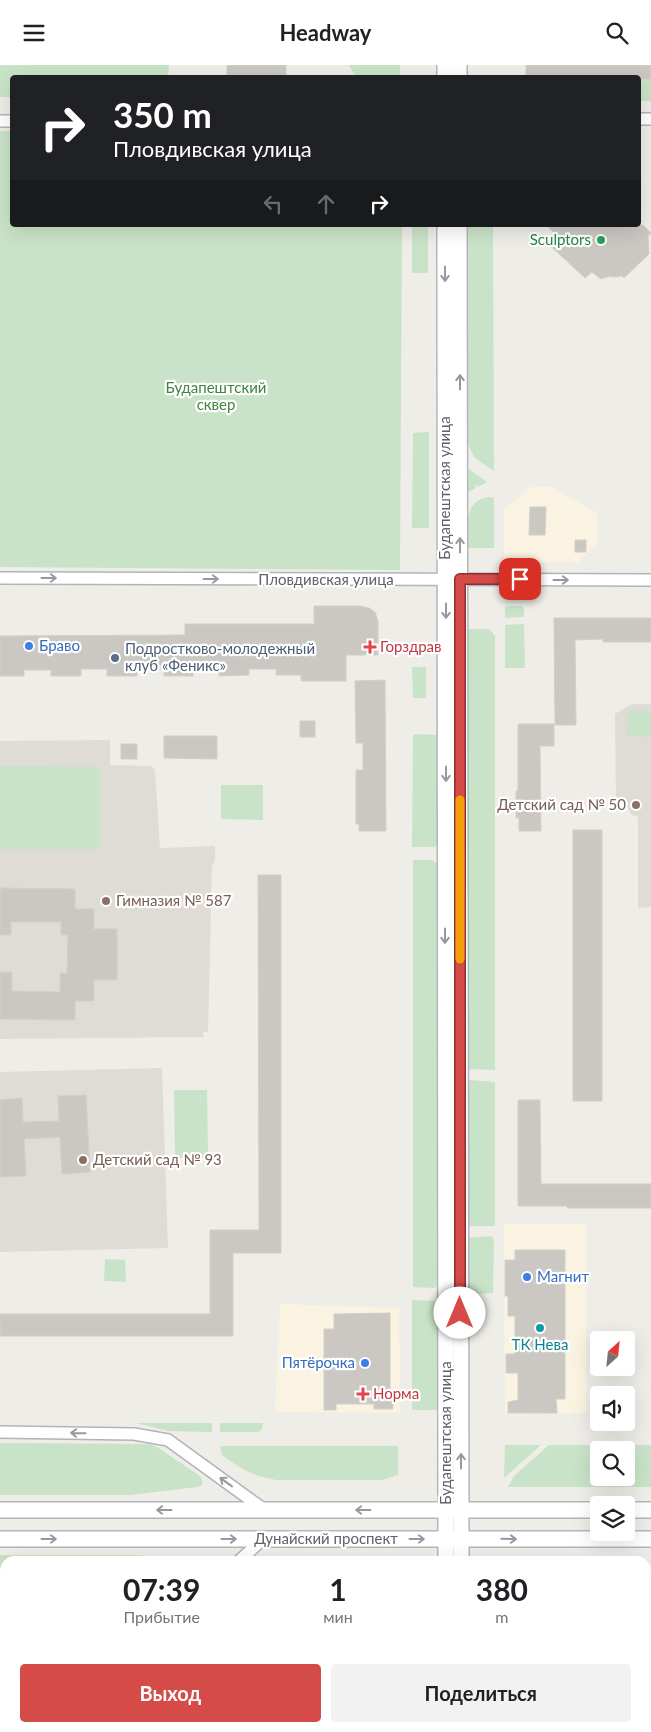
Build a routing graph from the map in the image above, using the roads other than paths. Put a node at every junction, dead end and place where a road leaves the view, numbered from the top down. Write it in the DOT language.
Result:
graph roads {
  1 [pos="445,227"];
  2 [pos="459,227"];
  3 [pos="0,578"];
  4 [pos="453,580"];
  5 [pos="651,580"];
  6 [pos="0,1432"];
  7 [pos="0,1510"];
  8 [pos="454,1510"];
  9 [pos="590,1510"];
  10 [pos="635,1510"];
  11 [pos="651,1510"];
  12 [pos="266,1511"];
  13 [pos="0,1539"];
  14 [pos="263,1539"];
  15 [pos="453,1539"];
  16 [pos="651,1539"];
  17 [pos="244,1556"];
  18 [pos="448,1556"];
  19 [pos="458,1556"];
  1 -- 4 [label="street, Будапештская улица, one-way"];
  4 -- 2 [label="street, Будапештская улица, one-way"];
  3 -- 4 [label="street, Пловдивская улица, one-way"];
  4 -- 5 [label="street, Пловдивская улица, one-way"];
  4 -- 8 [label="street, Будапештская улица"];
  12 -- 6 [label="street, one-way"];
  12 -- 7 [label="street, Дунайский проспект, one-way"];
  8 -- 9 [label="street, Дунайский проспект"];
  8 -- 12 [label="street, Дунайский проспект, one-way"];
  8 -- 15 [label="street, Будапештская улица"];
  10 -- 11 [label="street"];
  13 -- 14 [label="street, Дунайский проспект, one-way"];
  14 -- 15 [label="street, Дунайский проспект, one-way"];
  14 -- 17 [label="street"];
  15 -- 16 [label="street, Дунайский проспект, one-way"];
  15 -- 18 [label="street, Будапештская улица"];
  15 -- 19 [label="street, Будапештская улица"];
}
